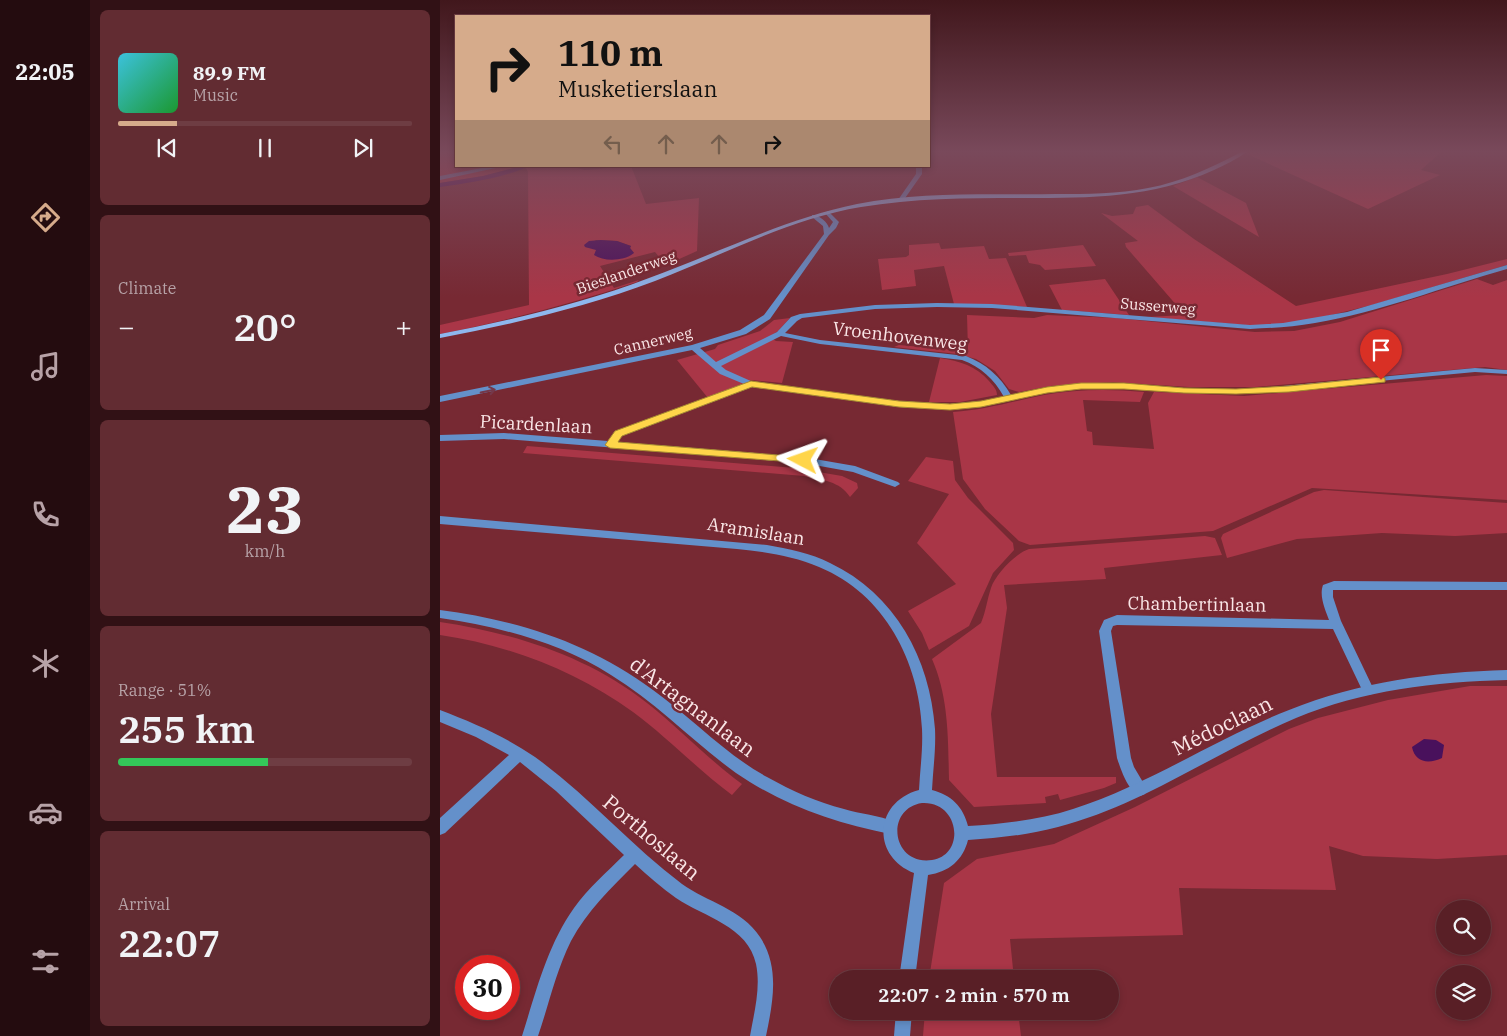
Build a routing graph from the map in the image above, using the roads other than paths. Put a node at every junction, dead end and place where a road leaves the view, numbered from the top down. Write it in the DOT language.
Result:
graph roads {
  1 [pos="897,200"];
  2 [pos="828,212"];
  3 [pos="814,216"];
  4 [pos="827,234"];
  5 [pos="1507,267"];
  6 [pos="780,334"];
  7 [pos="440,336"];
  8 [pos="694,346"];
  9 [pos="715,366"];
  10 [pos="1507,372"];
  11 [pos="751,384"];
  12 [pos="1009,398"];
  13 [pos="440,399"];
  14 [pos="440,438"];
  15 [pos="610,445"];
  16 [pos="895,484"];
  17 [pos="440,520"];
  18 [pos="1507,586"];
  19 [pos="440,614"];
  20 [pos="1338,625"];
  21 [pos="1507,675"];
  22 [pos="1368,690"];
  23 [pos="440,716"];
  24 [pos="519,754"];
  25 [pos="1140,789"];
  26 [pos="925,796"];
  27 [pos="440,828"];
  28 [pos="890,828"];
  29 [pos="962,834"];
  30 [pos="635,854"];
  31 [pos="922,868"];
  32 [pos="908,970"];
  33 [pos="903,1020"];
  34 [pos="530,1036"];
  35 [pos="758,1036"];
  36 [pos="902,1036"];
  1 -- 2 [label="main road"];
  2 -- 3 [label="main road"];
  2 -- 4 [label="street, Cannerweg"];
  3 -- 4 [label="street"];
  3 -- 7 [label="main road, Bieslanderweg"];
  4 -- 8 [label="street, Cannerweg"];
  5 -- 6 [label="street, Susserweg"];
  6 -- 9 [label="street"];
  6 -- 12 [label="street, Vroenhovenweg"];
  8 -- 9 [label="street"];
  13 -- 8 [label="street, Cannerweg, one-way"];
  9 -- 11 [label="street"];
  10 -- 12 [label="street"];
  11 -- 12 [label="street"];
  11 -- 15 [label="street"];
  14 -- 15 [label="street, Picardenlaan"];
  15 -- 16 [label="street, Picardenlaan"];
  17 -- 26 [label="street, Aramislaan"];
  18 -- 20 [label="street"];
  19 -- 28 [label="street, d'Artagnanlaan"];
  20 -- 22 [label="street"];
  20 -- 25 [label="street, Chambertinlaan"];
  21 -- 22 [label="street, Médoclaan"];
  22 -- 25 [label="street, Médoclaan"];
  23 -- 24 [label="street, Porthoslaan"];
  24 -- 27 [label="street"];
  24 -- 30 [label="street, Porthoslaan"];
  25 -- 29 [label="street, Médoclaan"];
  26 -- 28 [label="street"];
  26 -- 29 [label="street"];
  28 -- 31 [label="street"];
  29 -- 31 [label="street"];
  30 -- 34 [label="street"];
  30 -- 35 [label="street, Porthoslaan"];
  31 -- 32 [label="street"];
  33 -- 36 [label="street"];
}
